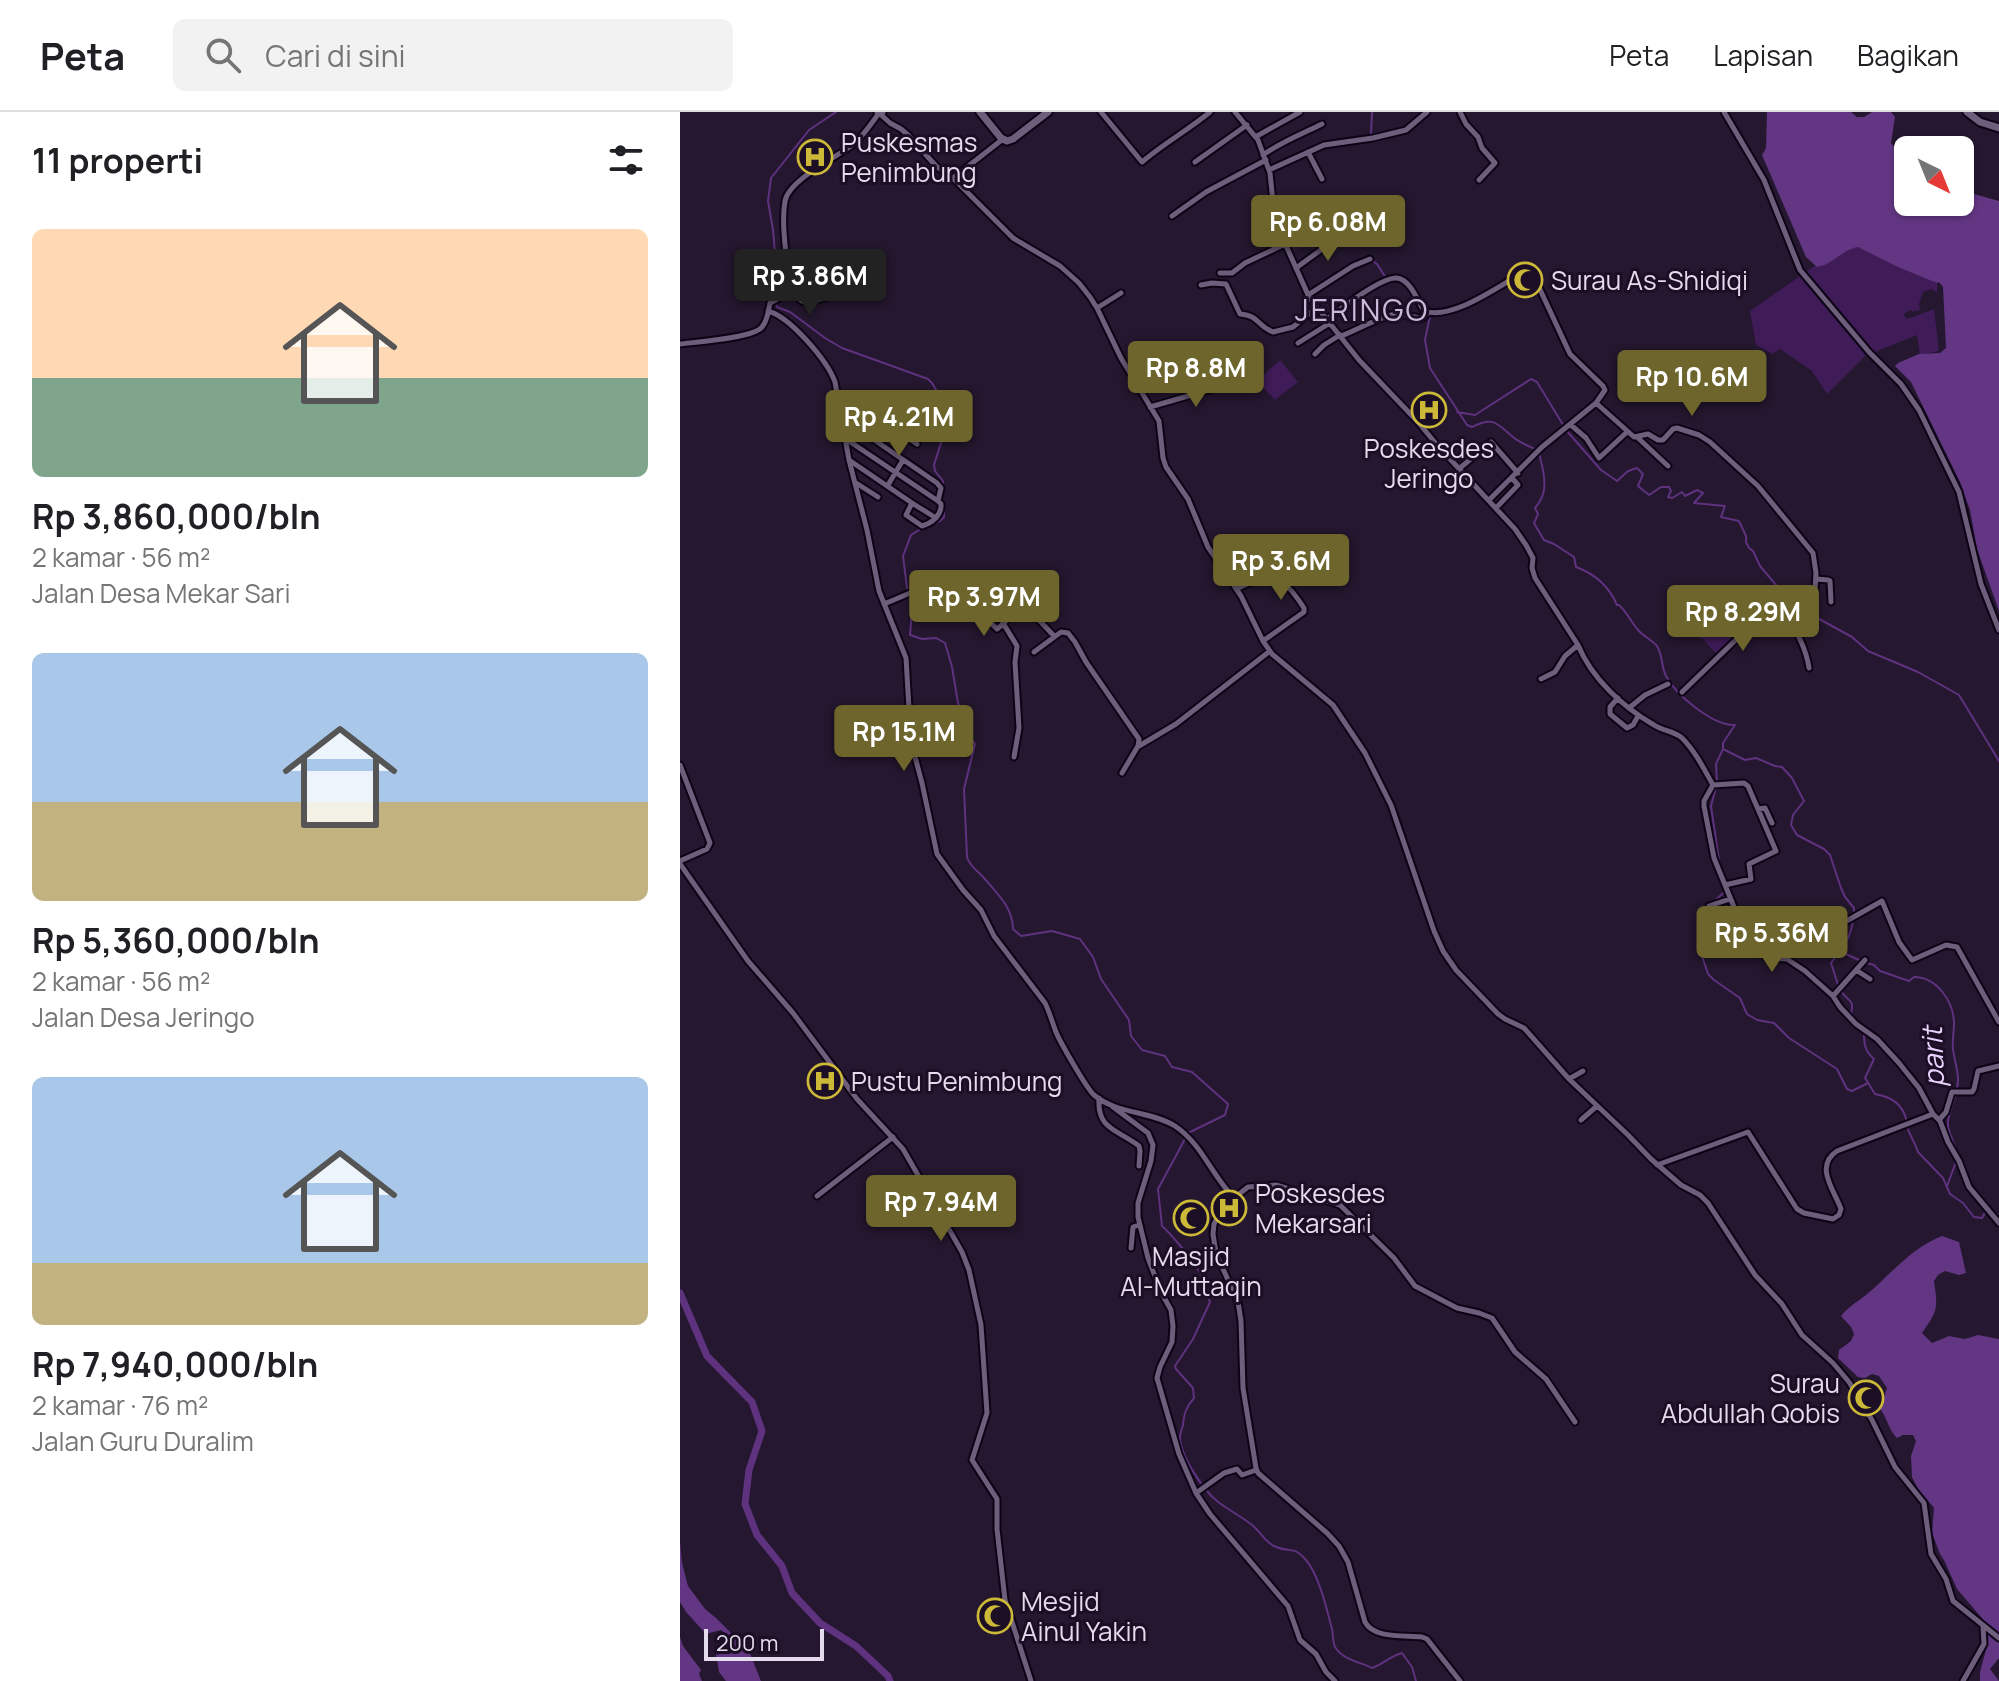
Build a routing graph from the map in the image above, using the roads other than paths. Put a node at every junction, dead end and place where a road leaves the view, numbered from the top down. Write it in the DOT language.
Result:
graph roads {
  1 [pos="880,112"];
  2 [pos="980,112"];
  3 [pos="1048,112"];
  4 [pos="1101,112"];
  5 [pos="1210,112"];
  6 [pos="1235,112"];
  7 [pos="1300,112"];
  8 [pos="1427,112"];
  9 [pos="1460,112"];
  10 [pos="1724,112"];
  11 [pos="1967,112"];
  12 [pos="1322,124"];
  13 [pos="1247,125"];
  14 [pos="1999,128"];
  15 [pos="1257,136"];
  16 [pos="1003,139"];
  17 [pos="1308,152"];
  18 [pos="1264,157"];
  19 [pos="1195,162"];
  20 [pos="1269,170"];
  21 [pos="953,179"];
  22 [pos="1322,179"];
  23 [pos="1479,180"];
  24 [pos="1172,216"];
  25 [pos="1344,233"];
  26 [pos="1285,244"];
  27 [pos="1370,259"];
  28 [pos="1296,268"];
  29 [pos="1220,273"];
  30 [pos="1201,285"];
  31 [pos="788,290"];
  32 [pos="840,293"];
  33 [pos="1121,293"];
  34 [pos="1308,295"];
  35 [pos="1317,307"];
  36 [pos="1097,308"];
  37 [pos="768,311"];
  38 [pos="1428,313"];
  39 [pos="1329,321"];
  40 [pos="1340,336"];
  41 [pos="1298,343"];
  42 [pos="680,344"];
  43 [pos="1315,354"];
  44 [pos="1233,383"];
  45 [pos="1596,403"];
  46 [pos="839,404"];
  47 [pos="1150,407"];
  48 [pos="840,417"];
  49 [pos="1571,425"];
  50 [pos="1627,432"];
  51 [pos="1637,437"];
  52 [pos="845,439"];
  53 [pos="917,444"];
  54 [pos="849,460"];
  55 [pos="903,460"];
  56 [pos="1668,466"];
  57 [pos="1460,468"];
  58 [pos="896,473"];
  59 [pos="1518,473"];
  60 [pos="1512,478"];
  61 [pos="855,483"];
  62 [pos="888,485"];
  63 [pos="878,497"];
  64 [pos="1489,500"];
  65 [pos="938,501"];
  66 [pos="912,503"];
  67 [pos="1496,508"];
  68 [pos="936,518"];
  69 [pos="1816,579"];
  70 [pos="1236,589"];
  71 [pos="1831,602"];
  72 [pos="884,604"];
  73 [pos="1785,615"];
  74 [pos="1003,623"];
  75 [pos="1999,630"];
  76 [pos="1054,636"];
  77 [pos="1263,641"];
  78 [pos="1578,645"];
  79 [pos="1270,651"];
  80 [pos="1034,652"];
  81 [pos="1809,668"];
  82 [pos="1541,679"];
  83 [pos="1668,684"];
  84 [pos="1682,692"];
  85 [pos="1618,698"];
  86 [pos="1629,708"];
  87 [pos="1638,716"];
  88 [pos="1138,746"];
  89 [pos="1014,757"];
  90 [pos="680,765"];
  91 [pos="1122,773"];
  92 [pos="1718,785"];
  93 [pos="1758,809"];
  94 [pos="1772,823"];
  95 [pos="680,862"];
  96 [pos="1727,889"];
  97 [pos="1709,906"];
  98 [pos="1780,958"];
  99 [pos="1865,960"];
  100 [pos="1856,970"];
  101 [pos="1870,979"];
  102 [pos="1837,991"];
  103 [pos="1999,1022"];
  104 [pos="1999,1066"];
  105 [pos="1583,1071"];
  106 [pos="1569,1079"];
  107 [pos="1099,1098"];
  108 [pos="1107,1103"];
  109 [pos="1597,1106"];
  110 [pos="1933,1114"];
  111 [pos="1581,1120"];
  112 [pos="1939,1120"];
  113 [pos="893,1137"];
  114 [pos="1657,1165"];
  115 [pos="1139,1166"];
  116 [pos="817,1196"];
  117 [pos="1234,1198"];
  118 [pos="1999,1223"];
  119 [pos="1139,1225"];
  120 [pos="1131,1248"];
  121 [pos="1575,1422"];
  122 [pos="1256,1470"];
  123 [pos="1196,1493"];
  124 [pos="1983,1625"];
  125 [pos="1999,1638"];
  126 [pos="1031,1681"];
  127 [pos="1335,1681"];
  128 [pos="1460,1681"];
  129 [pos="1963,1681"];
  1 -- 21 [label="street"];
  1 -- 31 [label="street"];
  2 -- 16 [label="street"];
  3 -- 16 [label="street"];
  4 -- 5 [label="street"];
  6 -- 13 [label="street"];
  7 -- 15 [label="street"];
  8 -- 17 [label="street"];
  9 -- 23 [label="street"];
  10 -- 75 [label="street"];
  11 -- 14 [label="street"];
  12 -- 18 [label="street"];
  13 -- 15 [label="street"];
  13 -- 19 [label="street"];
  15 -- 18 [label="street"];
  16 -- 21 [label="street"];
  17 -- 20 [label="street"];
  17 -- 22 [label="street"];
  18 -- 20 [label="street"];
  18 -- 24 [label="street"];
  20 -- 26 [label="street"];
  21 -- 36 [label="street"];
  25 -- 28 [label="street"];
  26 -- 28 [label="street"];
  26 -- 29 [label="street"];
  27 -- 34 [label="street"];
  28 -- 34 [label="street"];
  30 -- 35 [label="street"];
  31 -- 32 [label="street"];
  31 -- 37 [label="street"];
  33 -- 36 [label="street"];
  34 -- 35 [label="street"];
  35 -- 39 [label="street"];
  36 -- 47 [label="street"];
  37 -- 42 [label="street"];
  37 -- 46 [label="street"];
  38 -- 39 [label="street"];
  38 -- 40 [label="street"];
  38 -- 45 [label="street"];
  39 -- 40 [label="street"];
  39 -- 41 [label="street"];
  40 -- 43 [label="street"];
  40 -- 57 [label="street"];
  44 -- 47 [label="street"];
  45 -- 49 [label="street"];
  45 -- 50 [label="street"];
  46 -- 48 [label="street"];
  46 -- 53 [label="street"];
  47 -- 70 [label="street"];
  48 -- 52 [label="street"];
  48 -- 55 [label="street"];
  49 -- 50 [label="street"];
  49 -- 59 [label="street"];
  50 -- 51 [label="street"];
  51 -- 56 [label="street"];
  51 -- 69 [label="street"];
  52 -- 54 [label="street"];
  52 -- 58 [label="street"];
  54 -- 61 [label="street"];
  54 -- 62 [label="street"];
  55 -- 58 [label="street"];
  55 -- 65 [label="street"];
  57 -- 59 [label="street"];
  57 -- 64 [label="street"];
  58 -- 62 [label="street"];
  58 -- 65 [label="street"];
  59 -- 60 [label="street"];
  60 -- 64 [label="street"];
  60 -- 67 [label="street"];
  61 -- 63 [label="street"];
  61 -- 72 [label="street"];
  62 -- 66 [label="street"];
  64 -- 67 [label="street"];
  65 -- 68 [label="street"];
  66 -- 68 [label="street"];
  66 -- 68 [label="street"];
  67 -- 78 [label="street"];
  69 -- 71 [label="street"];
  69 -- 73 [label="street"];
  70 -- 77 [label="street"];
  70 -- 77 [label="street"];
  72 -- 74 [label="street"];
  72 -- 107 [label="street"];
  73 -- 81 [label="street"];
  73 -- 84 [label="street"];
  74 -- 76 [label="street"];
  74 -- 89 [label="street"];
  76 -- 80 [label="street"];
  76 -- 88 [label="street"];
  77 -- 79 [label="street"];
  78 -- 82 [label="street"];
  78 -- 85 [label="street"];
  79 -- 88 [label="street"];
  79 -- 106 [label="street"];
  83 -- 86 [label="street"];
  85 -- 86 [label="street"];
  85 -- 87 [label="street"];
  86 -- 87 [label="street"];
  87 -- 92 [label="street"];
  88 -- 91 [label="street"];
  90 -- 95 [label="street"];
  92 -- 93 [label="street"];
  92 -- 96 [label="street"];
  93 -- 94 [label="street"];
  93 -- 96 [label="street"];
  95 -- 113 [label="street"];
  96 -- 97 [label="street"];
  96 -- 98 [label="street"];
  98 -- 102 [label="street"];
  98 -- 103 [label="street"];
  99 -- 100 [label="street"];
  100 -- 101 [label="street"];
  100 -- 102 [label="street"];
  102 -- 110 [label="street"];
  104 -- 112 [label="street"];
  105 -- 106 [label="street"];
  106 -- 109 [label="street"];
  107 -- 108 [label="street"];
  107 -- 115 [label="street"];
  108 -- 117 [label="street"];
  108 -- 119 [label="street"];
  109 -- 111 [label="street"];
  109 -- 114 [label="street"];
  110 -- 112 [label="street"];
  110 -- 114 [label="street"];
  112 -- 118 [label="street"];
  113 -- 116 [label="street"];
  113 -- 126 [label="street"];
  114 -- 124 [label="street"];
  117 -- 121 [label="street"];
  117 -- 122 [label="street"];
  119 -- 120 [label="street"];
  119 -- 123 [label="street"];
  122 -- 123 [label="street"];
  122 -- 128 [label="street"];
  123 -- 127 [label="street"];
  124 -- 125 [label="street"];
  124 -- 129 [label="street"];
}
